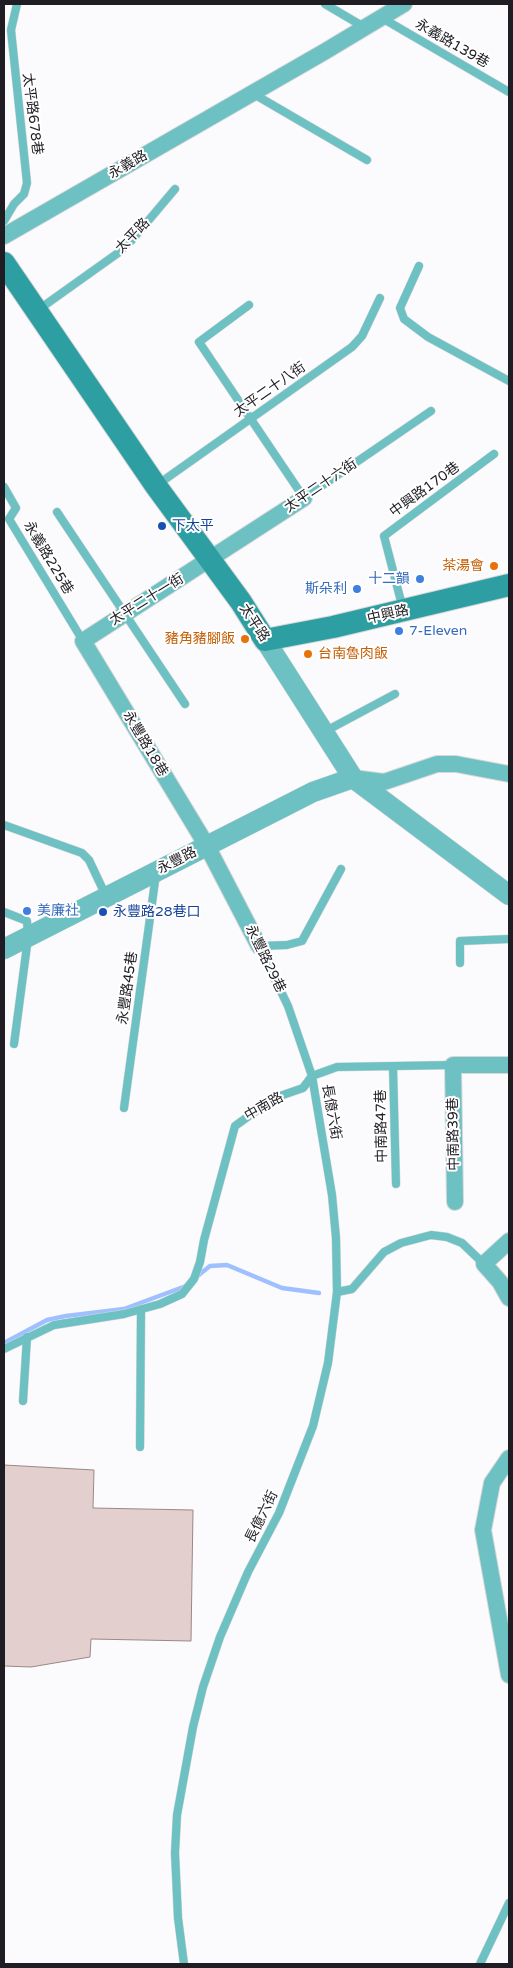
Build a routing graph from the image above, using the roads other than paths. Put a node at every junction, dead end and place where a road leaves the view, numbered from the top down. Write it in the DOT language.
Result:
graph roads {
  1 [pos="17,4"];
  2 [pos="325,4"];
  3 [pos="404,4"];
  4 [pos="382,18"];
  5 [pos="366,28"];
  6 [pos="509,92"];
  7 [pos="252,93"];
  8 [pos="367,160"];
  9 [pos="175,188"];
  10 [pos="4,222"];
  11 [pos="4,236"];
  12 [pos="4,263"];
  13 [pos="419,266"];
  14 [pos="380,298"];
  15 [pos="249,305"];
  16 [pos="37,312"];
  17 [pos="509,381"];
  18 [pos="431,411"];
  19 [pos="250,419"];
  20 [pos="494,454"];
  21 [pos="156,486"];
  22 [pos="4,487"];
  23 [pos="304,498"];
  24 [pos="57,512"];
  25 [pos="210,561"];
  26 [pos="509,585"];
  27 [pos="404,611"];
  28 [pos="125,613"];
  29 [pos="265,640"];
  30 [pos="83,641"];
  31 [pos="395,694"];
  32 [pos="185,704"];
  33 [pos="324,732"];
  34 [pos="509,774"];
  35 [pos="353,778"];
  36 [pos="4,825"];
  37 [pos="207,846"];
  38 [pos="341,869"];
  39 [pos="156,872"];
  40 [pos="509,895"];
  41 [pos="106,898"];
  42 [pos="4,912"];
  43 [pos="28,938"];
  44 [pos="509,939"];
  45 [pos="259,946"];
  46 [pos="4,949"];
  47 [pos="460,963"];
  48 [pos="14,1044"];
  49 [pos="453,1065"];
  50 [pos="509,1065"];
  51 [pos="394,1067"];
  52 [pos="312,1076"];
  53 [pos="124,1108"];
  54 [pos="396,1184"];
  55 [pos="455,1202"];
  56 [pos="509,1241"];
  57 [pos="484,1264"];
  58 [pos="336,1292"];
  59 [pos="509,1298"];
  60 [pos="141,1310"];
  61 [pos="27,1337"];
  62 [pos="4,1349"];
  63 [pos="23,1401"];
  64 [pos="140,1447"];
  65 [pos="509,1458"];
  66 [pos="509,1675"];
  67 [pos="509,1903"];
  68 [pos="184,1964"];
  69 [pos="480,1964"];
  1 -- 10 [label="lane, 太平路678巷"];
  2 -- 5 [label="lane"];
  3 -- 4 [label="street, 永義路"];
  4 -- 5 [label="street, 永義路"];
  4 -- 6 [label="lane, 永義路139巷"];
  5 -- 7 [label="street, 永義路"];
  7 -- 8 [label="lane"];
  7 -- 11 [label="street, 永義路"];
  9 -- 16 [label="lane, 太平路"];
  12 -- 16 [label="main road, 太平路"];
  13 -- 17 [label="lane"];
  14 -- 19 [label="lane, 太平二十八街"];
  15 -- 19 [label="lane"];
  16 -- 21 [label="main road, 太平路"];
  18 -- 23 [label="lane, 太平二十六街"];
  19 -- 21 [label="lane, 太平二十八街"];
  19 -- 23 [label="lane"];
  20 -- 27 [label="lane, 中興路170巷"];
  21 -- 25 [label="main road, 太平路"];
  22 -- 30 [label="lane, 永義路225巷"];
  23 -- 25 [label="street, 太平二十六街"];
  24 -- 28 [label="lane"];
  25 -- 28 [label="street, 太平二十一街"];
  25 -- 29 [label="main road, 太平路"];
  26 -- 27 [label="main road, 中興路"];
  27 -- 29 [label="main road, 中興路"];
  28 -- 30 [label="street, 太平二十一街"];
  28 -- 32 [label="lane"];
  29 -- 33 [label="street, 太平路"];
  30 -- 37 [label="street, 永豐路18巷"];
  31 -- 33 [label="lane"];
  33 -- 35 [label="street, 太平路"];
  34 -- 35 [label="street"];
  35 -- 37 [label="street, 永豐路"];
  35 -- 40 [label="street, 太平路"];
  36 -- 41 [label="lane"];
  37 -- 39 [label="street, 永豐路"];
  37 -- 45 [label="street, 永豐路29巷"];
  38 -- 45 [label="lane"];
  39 -- 41 [label="street, 永豐路"];
  39 -- 53 [label="lane, 永豐路45巷"];
  41 -- 43 [label="street, 永豐路"];
  42 -- 43 [label="lane"];
  43 -- 46 [label="street, 永豐路"];
  43 -- 48 [label="lane"];
  44 -- 47 [label="lane"];
  45 -- 52 [label="lane, 永豐路29巷"];
  49 -- 50 [label="street, 中南路"];
  49 -- 51 [label="lane, 中南路"];
  49 -- 55 [label="street, 中南路39巷"];
  51 -- 52 [label="lane, 中南路"];
  51 -- 54 [label="lane, 中南路47巷"];
  52 -- 58 [label="lane, 長億六街"];
  52 -- 60 [label="lane, 中南路"];
  56 -- 57 [label="street"];
  57 -- 58 [label="lane"];
  57 -- 59 [label="street"];
  58 -- 68 [label="lane, 長億六街"];
  60 -- 61 [label="lane, 中南路"];
  60 -- 64 [label="lane"];
  61 -- 62 [label="lane, 中南路"];
  61 -- 63 [label="lane"];
  65 -- 66 [label="street"];
  67 -- 69 [label="lane"];
}
